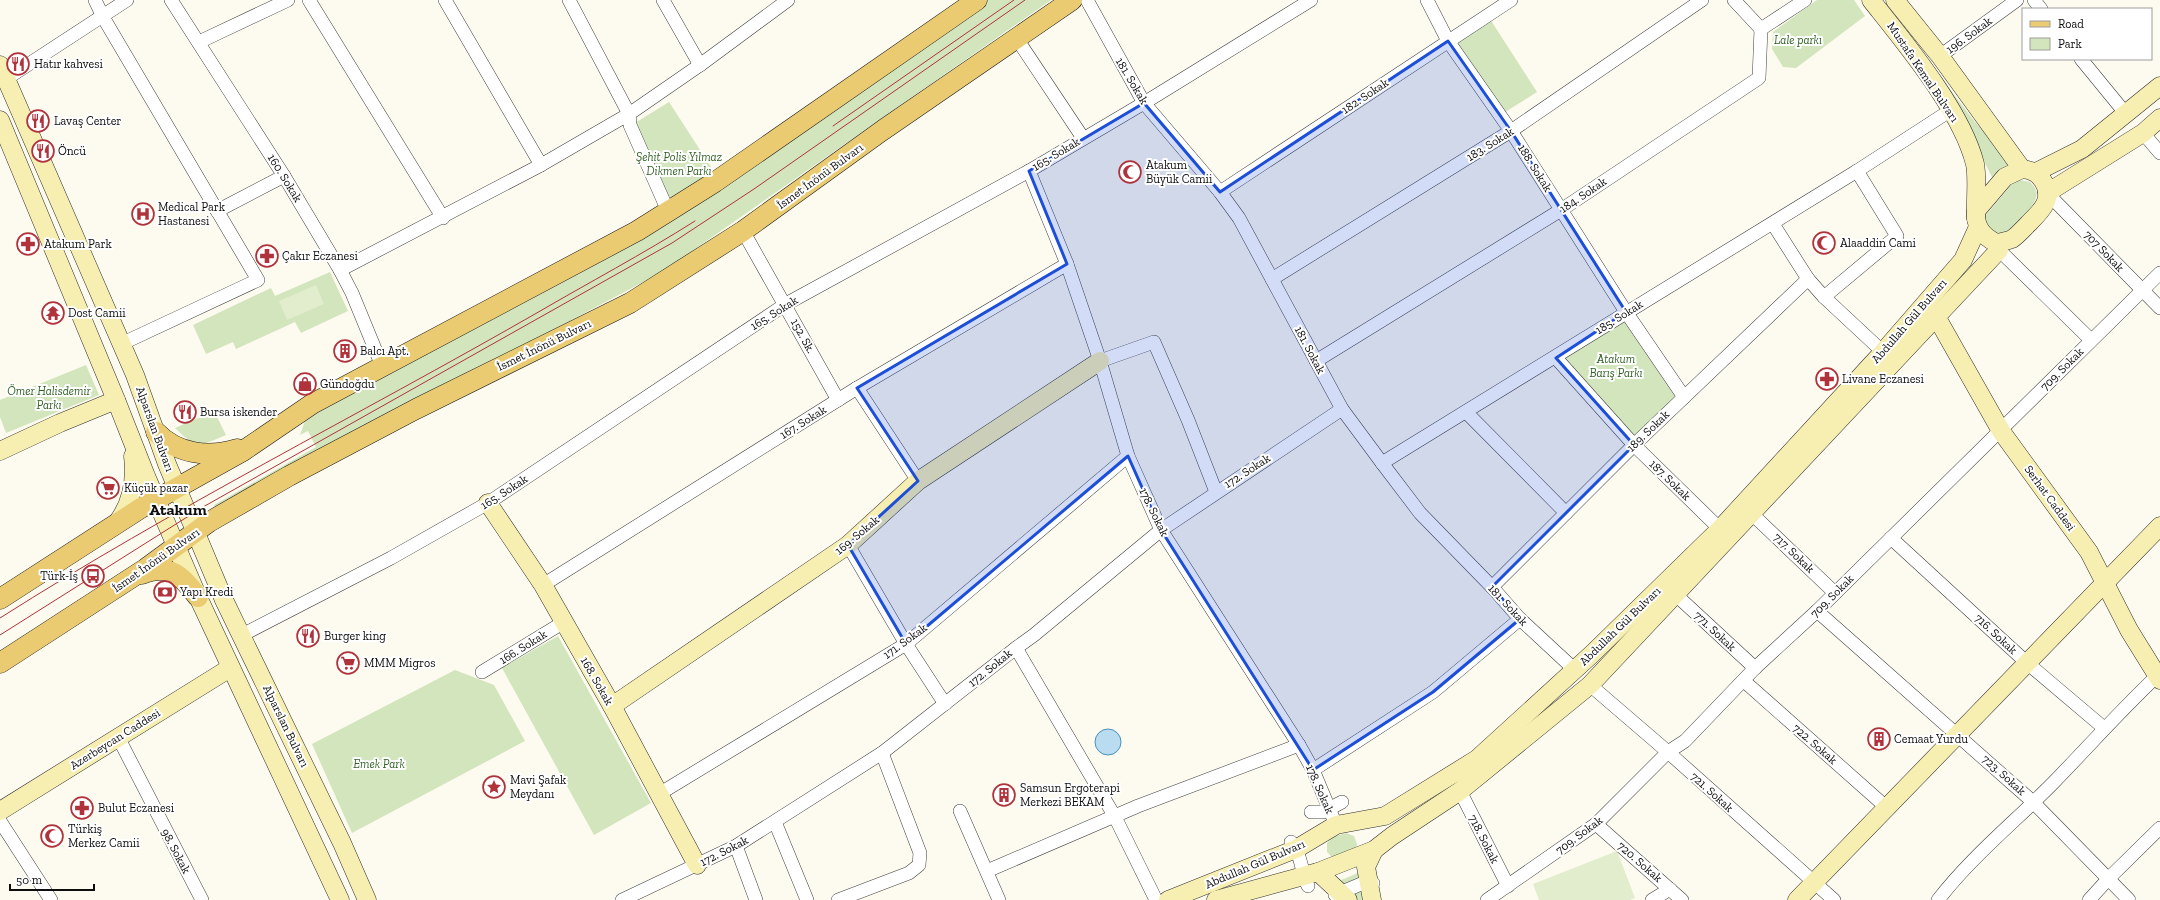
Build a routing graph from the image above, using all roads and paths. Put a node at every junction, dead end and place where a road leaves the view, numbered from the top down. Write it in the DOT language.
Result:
graph roads {
  1 [pos="95,0"];
  2 [pos="127,0"];
  3 [pos="171,0"];
  4 [pos="288,0"];
  5 [pos="309,0"];
  6 [pos="445,0"];
  7 [pos="569,0"];
  8 [pos="663,0"];
  9 [pos="788,0"];
  10 [pos="977,0"];
  11 [pos="1072,0"];
  12 [pos="1087,0"];
  13 [pos="1311,0"];
  14 [pos="1426,0"];
  15 [pos="1511,0"];
  16 [pos="1702,0"];
  17 [pos="1734,0"];
  18 [pos="1805,0"];
  19 [pos="1871,0"];
  20 [pos="1895,0"];
  21 [pos="2016,0"];
  22 [pos="2034,0"];
  23 [pos="2040,8"];
  24 [pos="103,17"];
  25 [pos="1761,29"];
  26 [pos="1017,39"];
  27 [pos="1448,40"];
  28 [pos="199,42"];
  29 [pos="1940,56"];
  30 [pos="2082,60"];
  31 [pos="700,66"];
  32 [pos="2,78"];
  33 [pos="2160,86"];
  34 [pos="1144,103"];
  35 [pos="1951,110"];
  36 [pos="630,114"];
  37 [pos="2126,114"];
  38 [pos="2160,118"];
  39 [pos="0,120"];
  40 [pos="1511,131"];
  41 [pos="2143,133"];
  42 [pos="1083,138"];
  43 [pos="2160,153"];
  44 [pos="541,165"];
  45 [pos="1029,171"];
  46 [pos="1858,171"];
  47 [pos="2029,171"];
  48 [pos="284,176"];
  49 [pos="1220,192"];
  50 [pos="2047,193"];
  51 [pos="217,210"];
  52 [pos="1561,210"];
  53 [pos="668,211"];
  54 [pos="443,218"];
  55 [pos="1977,223"];
  56 [pos="1773,224"];
  57 [pos="743,231"];
  58 [pos="1998,246"];
  59 [pos="1067,264"];
  60 [pos="340,270"];
  61 [pos="2160,273"];
  62 [pos="1272,279"];
  63 [pos="1808,279"];
  64 [pos="2142,290"];
  65 [pos="1824,297"];
  66 [pos="786,304"];
  67 [pos="2160,308"];
  68 [pos="1626,312"];
  69 [pos="1937,318"];
  70 [pos="2091,340"];
  71 [pos="122,344"];
  72 [pos="1883,352"];
  73 [pos="1556,358"];
  74 [pos="1100,361"];
  75 [pos="1316,361"];
  76 [pos="382,366"];
  77 [pos="857,388"];
  78 [pos="1684,396"];
  79 [pos="116,400"];
  80 [pos="838,400"];
  81 [pos="1342,409"];
  82 [pos="1466,412"];
  83 [pos="2001,431"];
  84 [pos="156,432"];
  85 [pos="130,436"];
  86 [pos="252,445"];
  87 [pos="1634,445"];
  88 [pos="0,450"];
  89 [pos="1128,456"];
  90 [pos="1382,463"];
  91 [pos="918,481"];
  92 [pos="177,486"];
  93 [pos="1216,492"];
  94 [pos="156,500"];
  95 [pos="488,503"];
  96 [pos="1566,513"];
  97 [pos="1752,514"];
  98 [pos="116,524"];
  99 [pos="2160,526"];
  100 [pos="1720,529"];
  101 [pos="1161,530"];
  102 [pos="196,533"];
  103 [pos="1891,538"];
  104 [pos="848,545"];
  105 [pos="176,546"];
  106 [pos="129,580"];
  107 [pos="2105,583"];
  108 [pos="543,585"];
  109 [pos="1492,588"];
  110 [pos="1835,593"];
  111 [pos="1675,594"];
  112 [pos="198,597"];
  113 [pos="0,599"];
  114 [pos="1817,611"];
  115 [pos="1520,619"];
  116 [pos="564,622"];
  117 [pos="242,635"];
  118 [pos="906,644"];
  119 [pos="1016,648"];
  120 [pos="1589,652"];
  121 [pos="2026,662"];
  122 [pos="0,663"];
  123 [pos="230,668"];
  124 [pos="1755,668"];
  125 [pos="1574,670"];
  126 [pos="1608,671"];
  127 [pos="482,672"];
  128 [pos="2158,678"];
  129 [pos="1744,681"];
  130 [pos="1590,686"];
  131 [pos="945,704"];
  132 [pos="612,706"];
  133 [pos="2104,728"];
  134 [pos="1957,734"];
  135 [pos="118,737"];
  136 [pos="1299,745"];
  137 [pos="1668,752"];
  138 [pos="882,753"];
  139 [pos="1313,770"];
  140 [pos="1460,791"];
  141 [pos="659,794"];
  142 [pos="1342,802"];
  143 [pos="2033,802"];
  144 [pos="1886,807"];
  145 [pos="0,811"];
  146 [pos="960,811"];
  147 [pos="1311,812"];
  148 [pos="1115,817"];
  149 [pos="1333,817"];
  150 [pos="0,821"];
  151 [pos="775,822"];
  152 [pos="1596,824"];
  153 [pos="2160,828"];
  154 [pos="1294,845"];
  155 [pos="736,846"];
  156 [pos="1374,850"];
  157 [pos="697,865"];
  158 [pos="988,871"];
  159 [pos="1310,878"];
  160 [pos="2109,878"];
  161 [pos="1814,882"];
  162 [pos="1508,886"];
  163 [pos="1371,889"];
  164 [pos="1670,889"];
  165 [pos="1341,896"];
  166 [pos="51,900"];
  167 [pos="202,900"];
  168 [pos="340,900"];
  169 [pos="368,900"];
  170 [pos="622,900"];
  171 [pos="756,900"];
  172 [pos="807,900"];
  173 [pos="838,900"];
  174 [pos="999,900"];
  175 [pos="1156,900"];
  176 [pos="1168,900"];
  177 [pos="1216,900"];
  178 [pos="1487,900"];
  179 [pos="1652,900"];
  180 [pos="1682,900"];
  181 [pos="1797,900"];
  182 [pos="1834,900"];
  183 [pos="1938,900"];
  184 [pos="2090,900"];
  185 [pos="2129,900"];
  1 -- 24 [label="street"];
  2 -- 24 [label="street"];
  3 -- 28 [label="street, 160. Sokak"];
  4 -- 28 [label="street"];
  5 -- 54 [label="street"];
  6 -- 44 [label="street"];
  7 -- 36 [label="street"];
  8 -- 31 [label="street"];
  9 -- 31 [label="street"];
  10 -- 53 [label="main road"];
  11 -- 26 [label="main road, İsmet İnönü Bulvarı"];
  12 -- 34 [label="street, 181. Sokak"];
  13 -- 34 [label="street, 165. Sokak"];
  14 -- 27 [label="street, 188. Sokak"];
  15 -- 27 [label="street, 182. Sokak"];
  16 -- 40 [label="street, 183. Sokak"];
  17 -- 25 [label="street"];
  18 -- 25 [label="street"];
  19 -- 35 [label="main road, Mustafa Kemal Bulvarı"];
  20 -- 29 [label="main road, Mustafa Kemal Bulvarı"];
  21 -- 29 [label="street, 196. Sokak"];
  22 -- 23 [label="street"];
  24 -- 32 [label="street"];
  24 -- 51 [label="street"];
  25 -- 52 [label="street, 184. Sokak"];
  26 -- 42 [label="street"];
  26 -- 57 [label="main road, İsmet İnönü Bulvarı"];
  27 -- 40 [label="street, 188. Sokak"];
  27 -- 49 [label="street, 182. Sokak"];
  28 -- 48 [label="street, 160. Sokak"];
  29 -- 47 [label="main road, Mustafa Kemal Bulvarı"];
  30 -- 37 [label="street"];
  31 -- 36 [label="street"];
  32 -- 71 [label="main road, Alparslan Bulvarı"];
  33 -- 37 [label="main road"];
  34 -- 42 [label="street, 165. Sokak"];
  34 -- 49 [label="street, 181. Sokak"];
  35 -- 46 [label="street, 185. Sokak"];
  35 -- 55 [label="main road, Mustafa Kemal Bulvarı"];
  36 -- 44 [label="street"];
  36 -- 53 [label="street"];
  37 -- 47 [label="main road"];
  38 -- 41 [label="main road"];
  39 -- 79 [label="main road, Alparslan Bulvarı"];
  40 -- 52 [label="street, 188. Sokak"];
  40 -- 62 [label="street, 183. Sokak"];
  41 -- 43 [label="street"];
  41 -- 50 [label="main road"];
  42 -- 45 [label="street, 165. Sokak"];
  44 -- 54 [label="street"];
  45 -- 59 [label="street, 178. Sokak"];
  45 -- 66 [label="street, 165. Sokak"];
  46 -- 56 [label="street, 185. Sokak"];
  46 -- 65 [label="street"];
  47 -- 50 [label="main road"];
  47 -- 55 [label="main road"];
  48 -- 51 [label="street"];
  48 -- 60 [label="street, 160. Sokak"];
  49 -- 62 [label="street, 181. Sokak"];
  50 -- 58 [label="main road"];
  50 -- 64 [label="street, 707 Sokak"];
  51 -- 71 [label="street"];
  52 -- 68 [label="street, 188. Sokak"];
  52 -- 75 [label="street, 184. Sokak"];
  53 -- 76 [label="main road"];
  54 -- 60 [label="street"];
  55 -- 58 [label="main road"];
  55 -- 72 [label="main road, Abdullah Gül Bulvarı"];
  56 -- 63 [label="street"];
  56 -- 68 [label="street, 185. Sokak"];
  57 -- 66 [label="street, 152. Sk."];
  57 -- 102 [label="main road, İsmet İnönü Bulvarı"];
  58 -- 69 [label="main road, Abdullah Gül Bulvarı"];
  58 -- 70 [label="street"];
  59 -- 74 [label="street, 178. Sokak"];
  59 -- 77 [label="street, 167. Sokak"];
  60 -- 76 [label="street, 160. Sokak"];
  61 -- 64 [label="street, 709. Sokak"];
  62 -- 75 [label="street, 181. Sokak"];
  63 -- 65 [label="street"];
  63 -- 78 [label="street, 189. Sokak"];
  64 -- 67 [label="street, 707 Sokak"];
  64 -- 70 [label="street, 709. Sokak"];
  65 -- 72 [label="street"];
  66 -- 80 [label="street, 152. Sk."];
  66 -- 95 [label="street, 165. Sokak"];
  68 -- 73 [label="street, 185. Sokak"];
  68 -- 78 [label="street, 188. Sokak"];
  69 -- 83 [label="main road, Serhat Caddesi"];
  69 -- 97 [label="main road, Abdullah Gül Bulvarı"];
  70 -- 83 [label="street, 709. Sokak"];
  71 -- 84 [label="main road, Alparslan Bulvarı"];
  72 -- 100 [label="main road, Abdullah Gül Bulvarı"];
  73 -- 82 [label="street, 185. Sokak"];
  73 -- 87 [label="street, 187. Sokak"];
  74 -- 89 [label="street, 178. Sokak"];
  74 -- 91 [label="main road, 169. Sokak"];
  74 -- 93 [label="street"];
  75 -- 81 [label="street, 181. Sokak"];
  76 -- 86 [label="main road"];
  77 -- 80 [label="street, 167. Sokak"];
  77 -- 91 [label="street"];
  78 -- 87 [label="street, 189. Sokak"];
  79 -- 85 [label="main road, Alparslan Bulvarı"];
  79 -- 88 [label="main road"];
  80 -- 108 [label="street, 167. Sokak"];
  81 -- 90 [label="street, 181. Sokak"];
  81 -- 93 [label="street, 172. Sokak"];
  82 -- 90 [label="street, 185. Sokak"];
  82 -- 96 [label="street"];
  83 -- 103 [label="street, 709. Sokak"];
  83 -- 107 [label="main road, Serhat Caddesi"];
  84 -- 86 [label="main road"];
  84 -- 92 [label="main road, Alparslan Bulvarı"];
  85 -- 94 [label="main road, Alparslan Bulvarı"];
  85 -- 98 [label="main road"];
  86 -- 92 [label="main road"];
  87 -- 96 [label="street, 189. Sokak"];
  87 -- 100 [label="street, 187. Sokak"];
  89 -- 101 [label="street, 178. Sokak"];
  89 -- 118 [label="street, 171. Sokak"];
  90 -- 109 [label="street, 181. Sokak"];
  91 -- 104 [label="main road, 169. Sokak"];
  92 -- 94 [label="main road"];
  92 -- 102 [label="main road, Alparslan Bulvarı"];
  93 -- 101 [label="street, 172. Sokak"];
  94 -- 98 [label="main road"];
  94 -- 105 [label="main road, Alparslan Bulvarı"];
  95 -- 108 [label="main road, 168. Sokak"];
  95 -- 117 [label="street, 165. Sokak"];
  96 -- 109 [label="street, 189. Sokak"];
  97 -- 110 [label="street, 717. Sokak"];
  97 -- 111 [label="main road, Abdullah Gül Bulvarı"];
  98 -- 113 [label="main road"];
  99 -- 107 [label="main road"];
  100 -- 120 [label="main road, Abdullah Gül Bulvarı"];
  101 -- 119 [label="street, 172. Sokak"];
  101 -- 136 [label="street, 178. Sokak"];
  102 -- 105 [label="main road, İsmet İnönü Bulvarı"];
  102 -- 117 [label="main road, Alparslan Bulvarı"];
  103 -- 110 [label="street, 709. Sokak"];
  103 -- 121 [label="street, 716. Sokak"];
  104 -- 118 [label="street"];
  104 -- 132 [label="main road, 169. Sokak"];
  105 -- 106 [label="main road, İsmet İnönü Bulvarı"];
  105 -- 112 [label="main road, Alparslan Bulvarı"];
  106 -- 112 [label="main road"];
  106 -- 122 [label="main road, İsmet İnönü Bulvarı"];
  107 -- 121 [label="main road"];
  107 -- 128 [label="main road, Serhat Caddesi"];
  108 -- 116 [label="main road, 168. Sokak"];
  109 -- 115 [label="street, 181. Sokak"];
  110 -- 114 [label="street, 709. Sokak"];
  111 -- 124 [label="street, 771. Sokak"];
  111 -- 126 [label="main road, Abdullah Gül Bulvarı"];
  112 -- 123 [label="main road, Alparslan Bulvarı"];
  114 -- 124 [label="street, 709. Sokak"];
  114 -- 134 [label="street, 723. Sokak"];
  115 -- 125 [label="street, 181. Sokak"];
  115 -- 139 [label="street"];
  116 -- 127 [label="street, 166. Sokak"];
  116 -- 132 [label="main road, 168. Sokak"];
  117 -- 169 [label="main road, Alparslan Bulvarı"];
  118 -- 131 [label="street"];
  118 -- 141 [label="street, 171. Sokak"];
  119 -- 131 [label="street, 172. Sokak"];
  119 -- 148 [label="street"];
  120 -- 125 [label="main road, Abdullah Gül Bulvarı"];
  120 -- 126 [label="street"];
  121 -- 133 [label="street, 716. Sokak"];
  121 -- 134 [label="main road"];
  123 -- 135 [label="main road, Azerbeycan Caddesi"];
  123 -- 168 [label="main road, Alparslan Bulvarı"];
  124 -- 129 [label="street, 709. Sokak"];
  125 -- 149 [label="main road, Abdullah Gül Bulvarı"];
  126 -- 130 [label="main road, Abdullah Gül Bulvarı"];
  128 -- 133 [label="street"];
  129 -- 137 [label="street, 709. Sokak"];
  129 -- 144 [label="street, 722. Sokak"];
  130 -- 137 [label="street, 721. Sokak"];
  130 -- 140 [label="main road, Abdullah Gül Bulvarı"];
  131 -- 138 [label="street, 172. Sokak"];
  132 -- 141 [label="main road, 168. Sokak"];
  133 -- 143 [label="street"];
  134 -- 143 [label="street, 723. Sokak"];
  134 -- 144 [label="main road"];
  135 -- 145 [label="main road, Azerbeycan Caddesi"];
  135 -- 167 [label="street, 98. Sokak"];
  136 -- 139 [label="street, 178. Sokak"];
  136 -- 148 [label="street"];
  137 -- 152 [label="street, 709. Sokak"];
  137 -- 161 [label="street, 721. Sokak"];
  138 -- 151 [label="street, 172. Sokak"];
  138 -- 173 [label="street"];
  139 -- 149 [label="street, 178. Sokak"];
  140 -- 156 [label="main road, Abdullah Gül Bulvarı"];
  140 -- 162 [label="street, 718. Sokak"];
  141 -- 157 [label="main road, 168. Sokak"];
  142 -- 149 [label="street"];
  143 -- 160 [label="street, 723. Sokak"];
  143 -- 183 [label="street"];
  144 -- 161 [label="main road"];
  146 -- 158 [label="street"];
  147 -- 149 [label="street"];
  148 -- 158 [label="street"];
  148 -- 175 [label="street"];
  149 -- 154 [label="main road, Abdullah Gül Bulvarı"];
  150 -- 166 [label="street"];
  151 -- 155 [label="street, 172. Sokak"];
  151 -- 172 [label="street"];
  152 -- 162 [label="street, 709. Sokak"];
  152 -- 164 [label="street, 720. Sokak"];
  153 -- 160 [label="street"];
  154 -- 159 [label="street"];
  154 -- 176 [label="main road, Abdullah Gül Bulvarı"];
  155 -- 157 [label="street, 172. Sokak"];
  155 -- 171 [label="street"];
  156 -- 159 [label="main road, Abdullah Gül Bulvarı"];
  156 -- 163 [label="main road"];
  157 -- 170 [label="street, 172. Sokak"];
  158 -- 174 [label="street"];
  159 -- 165 [label="main road"];
  159 -- 177 [label="main road, Abdullah Gül Bulvarı"];
  160 -- 184 [label="street"];
  160 -- 185 [label="street, 723. Sokak"];
  161 -- 181 [label="main road"];
  161 -- 182 [label="street, 721. Sokak"];
  162 -- 178 [label="street, 709. Sokak"];
  163 -- 165 [label="street"];
  164 -- 179 [label="street"];
  164 -- 180 [label="street, 720. Sokak"];
}
